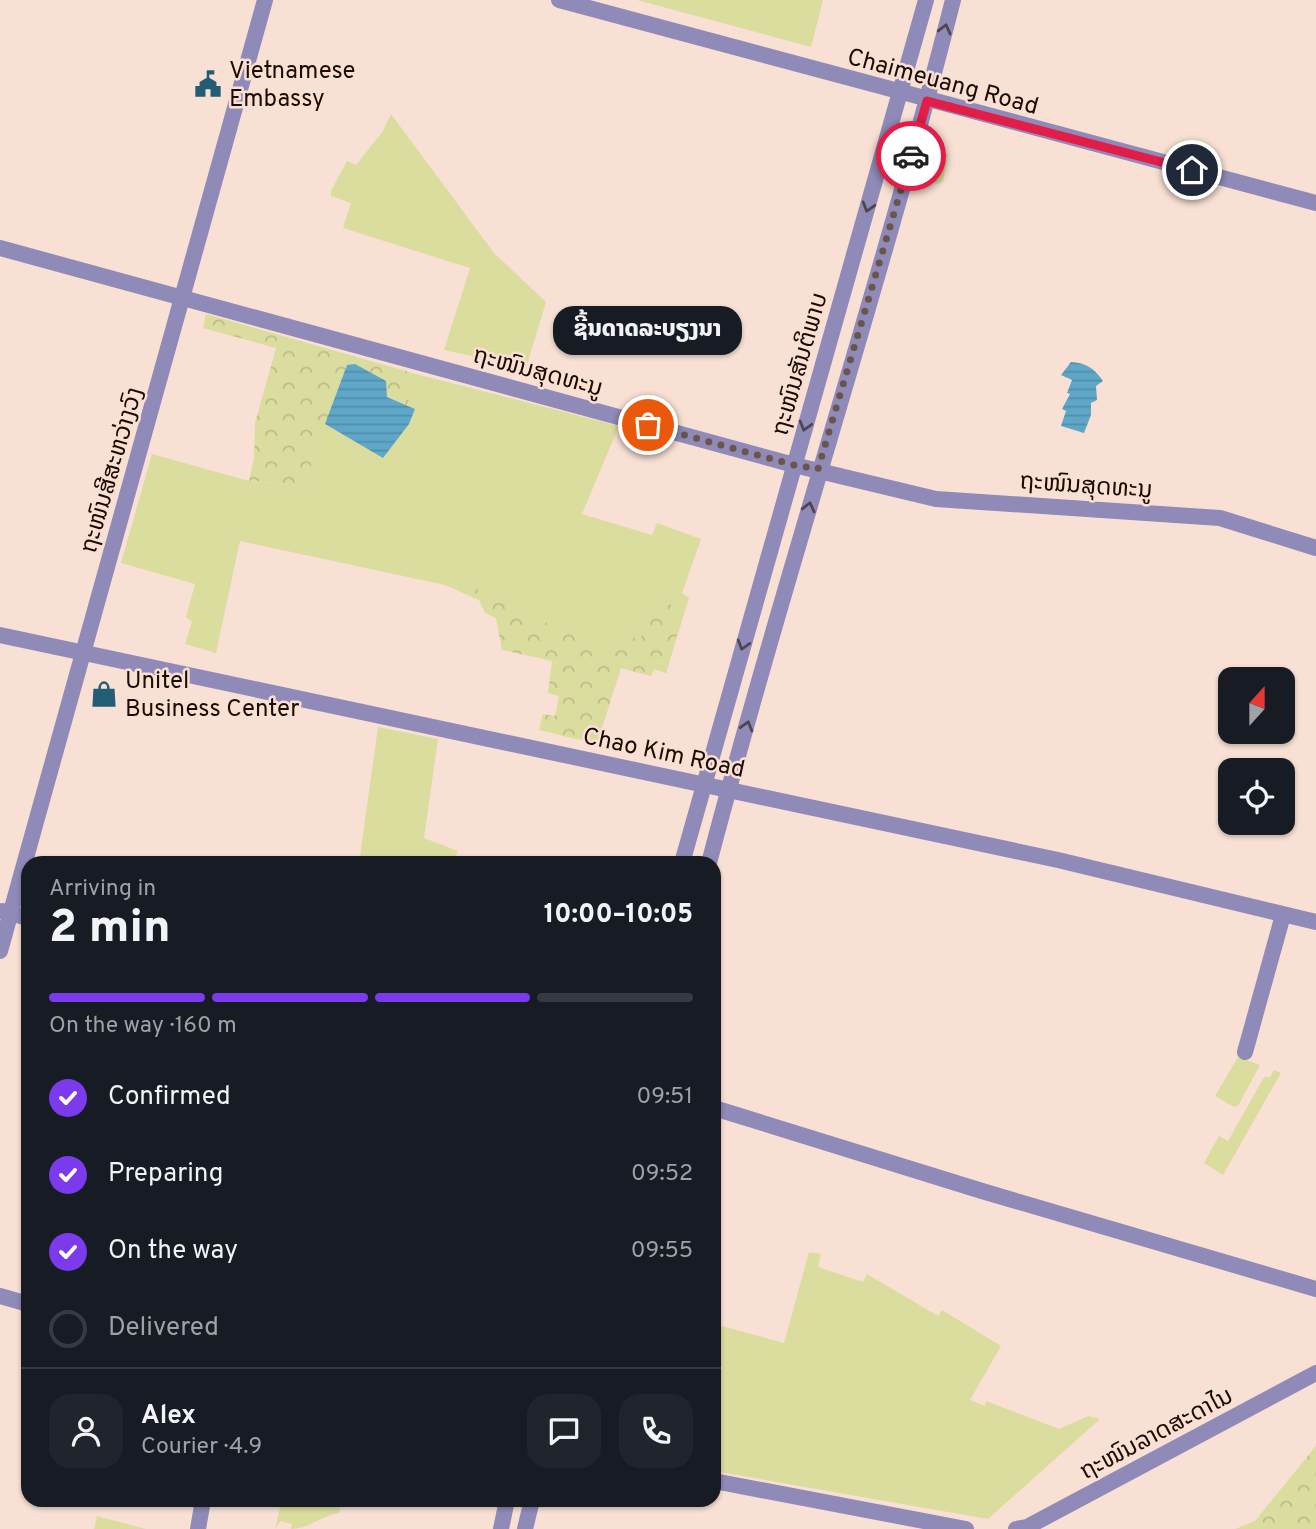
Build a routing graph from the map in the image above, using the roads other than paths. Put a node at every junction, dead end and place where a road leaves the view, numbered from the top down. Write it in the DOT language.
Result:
graph roads {
  1 [pos="265,0"];
  2 [pos="559,0"];
  3 [pos="926,0"];
  4 [pos="953,0"];
  5 [pos="902,94"];
  6 [pos="927,101"];
  7 [pos="1316,203"];
  8 [pos="0,247"];
  9 [pos="184,297"];
  10 [pos="794,465"];
  11 [pos="818,469"];
  12 [pos="1316,548"];
  13 [pos="0,635"];
  14 [pos="84,652"];
  15 [pos="701,784"];
  16 [pos="728,790"];
  17 [pos="22,856"];
  18 [pos="684,856"];
  19 [pos="711,856"];
  20 [pos="21,859"];
  21 [pos="5,911"];
  22 [pos="1283,915"];
  23 [pos="1316,922"];
  24 [pos="0,951"];
  25 [pos="1245,1052"];
  26 [pos="721,1110"];
  27 [pos="1316,1289"];
  28 [pos="0,1296"];
  29 [pos="21,1302"];
  30 [pos="1316,1373"];
  31 [pos="721,1482"];
  32 [pos="202,1507"];
  33 [pos="506,1507"];
  34 [pos="530,1507"];
  35 [pos="198,1529"];
  36 [pos="501,1529"];
  37 [pos="525,1529"];
  38 [pos="966,1529"];
  39 [pos="1016,1529"];
  1 -- 9 [label="street, ຖະໜົນສີສະຫວ່າງວົງ"];
  2 -- 5 [label="street, Chaimeuang Road"];
  3 -- 5 [label="street, ຖະໜົນສັນຕິພາບ"];
  6 -- 4 [label="street, ຖະໜົນສັນຕິພາບ, one-way"];
  5 -- 6 [label="street, Chaimeuang Road"];
  5 -- 10 [label="street, ຖະໜົນສັນຕິພາບ, one-way"];
  6 -- 7 [label="street, Chaimeuang Road"];
  6 -- 11 [label="street, ຖະໜົນສັນຕິພາບ"];
  8 -- 9 [label="street, ຖະໜົນສຸດທະນູ"];
  9 -- 10 [label="street, ຖະໜົນສຸດທະນູ"];
  9 -- 14 [label="street, ຖະໜົນສີສະຫວ່າງວົງ"];
  10 -- 11 [label="street, ຖະໜົນສຸດທະນູ"];
  10 -- 15 [label="street, ຖະໜົນສັນຕິພາບ, one-way"];
  11 -- 12 [label="street, ຖະໜົນສຸດທະນູ"];
  16 -- 11 [label="street, ຖະໜົນສັນຕິພາບ, one-way"];
  13 -- 14 [label="street, Chao Kim Road"];
  14 -- 15 [label="street, Chao Kim Road"];
  14 -- 17 [label="street, ຖະໜົນສີສະຫວ່າງວົງ"];
  15 -- 16 [label="street, Chao Kim Road"];
  15 -- 18 [label="street, ຖະໜົນສັນຕິພາບ"];
  16 -- 19 [label="street, ຖະໜົນສັນຕິພາບ"];
  16 -- 22 [label="street, Chao Kim Road"];
  20 -- 21 [label="street, ຖະໜົນສີສະຫວ່າງວົງ"];
  21 -- 24 [label="street, ຖະໜົນສີສະຫວ່າງວົງ"];
  22 -- 23 [label="street, Chao Kim Road"];
  22 -- 25 [label="street"];
  26 -- 27 [label="street"];
  28 -- 29 [label="street"];
  30 -- 39 [label="street, ຖະໜົນລາດສະດາໄນ"];
  31 -- 38 [label="street"];
  32 -- 35 [label="street"];
  33 -- 36 [label="street"];
  34 -- 37 [label="street"];
}
